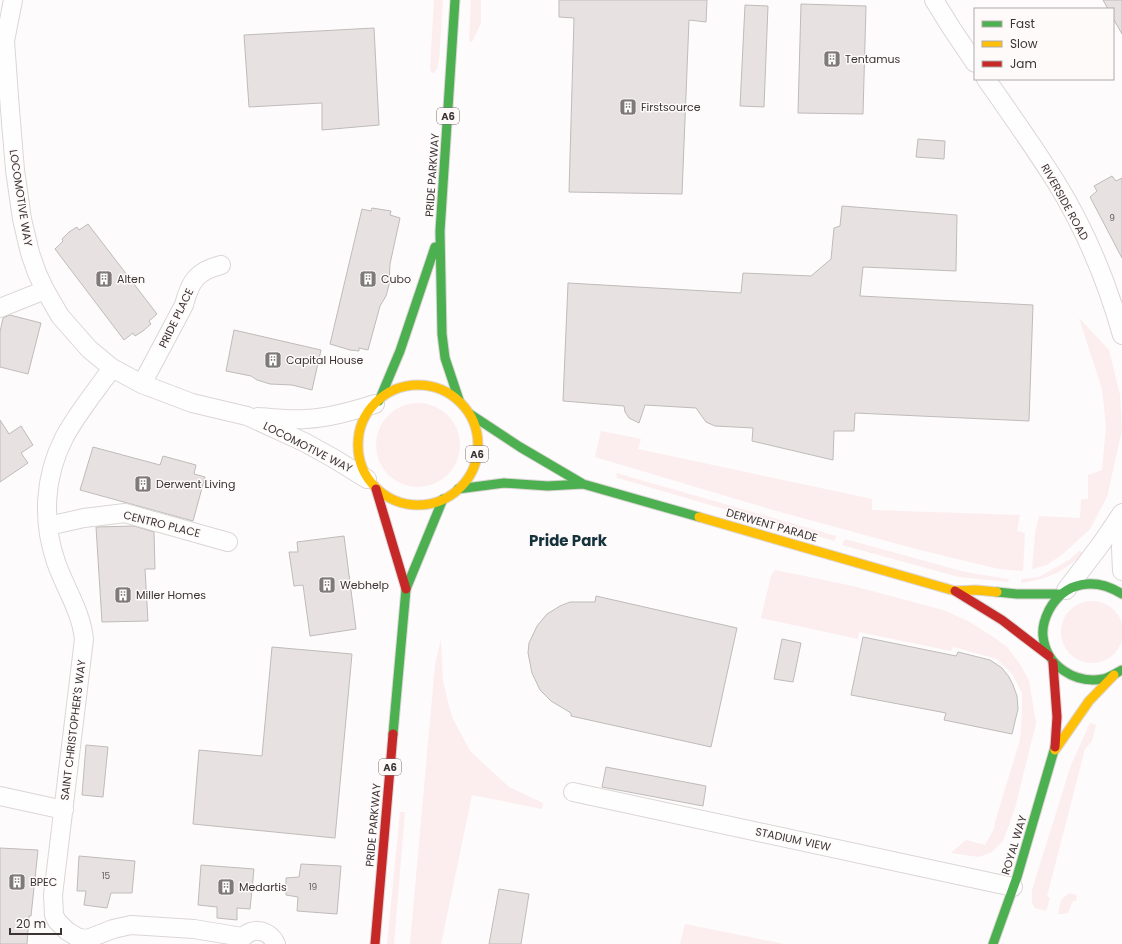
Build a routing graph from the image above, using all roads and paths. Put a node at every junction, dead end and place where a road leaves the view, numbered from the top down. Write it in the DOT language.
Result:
graph roads {
  1 [pos="13,0"];
  2 [pos="455,0"];
  3 [pos="934,0"];
  4 [pos="974,62"];
  5 [pos="987,80"];
  6 [pos="5,111"];
  7 [pos="440,231"];
  8 [pos="221,265"];
  9 [pos="45,290"];
  10 [pos="0,308"];
  11 [pos="1122,335"];
  12 [pos="112,368"];
  13 [pos="142,384"];
  14 [pos="459,400"];
  15 [pos="377,402"];
  16 [pos="470,414"];
  17 [pos="247,416"];
  18 [pos="372,484"];
  19 [pos="583,484"];
  20 [pos="458,490"];
  21 [pos="443,499"];
  22 [pos="1122,513"];
  23 [pos="48,526"];
  24 [pos="1122,535"];
  25 [pos="228,542"];
  26 [pos="1122,571"];
  27 [pos="406,589"];
  28 [pos="955,591"];
  29 [pos="1064,592"];
  30 [pos="1122,594"];
  31 [pos="1051,660"];
  32 [pos="1120,672"];
  33 [pos="1055,751"];
  34 [pos="573,792"];
  35 [pos="0,796"];
  36 [pos="64,810"];
  37 [pos="1013,887"];
  38 [pos="240,941"];
  39 [pos="276,944"];
  40 [pos="375,944"];
  41 [pos="993,944"];
  1 -- 6 [label="street, LOCOMOTIVE WAY"];
  2 -- 7 [label="main road, PRIDE PARKWAY / A6"];
  3 -- 4 [label="street"];
  5 -- 11 [label="street, RIVERSIDE ROAD"];
  6 -- 9 [label="street, LOCOMOTIVE WAY"];
  7 -- 14 [label="main road, PRIDE PARKWAY / A6"];
  7 -- 15 [label="main road, PRIDE PARKWAY / A6"];
  8 -- 13 [label="street, PRIDE PLACE"];
  9 -- 10 [label="street"];
  9 -- 12 [label="street, LOCOMOTIVE WAY"];
  12 -- 13 [label="street, LOCOMOTIVE WAY"];
  12 -- 23 [label="street, SAINT CHRISTOPHER'S WAY"];
  13 -- 17 [label="street, LOCOMOTIVE WAY"];
  14 -- 15 [label="main road, A6"];
  14 -- 16 [label="main road, A6"];
  15 -- 17 [label="street, LOCOMOTIVE WAY"];
  15 -- 18 [label="main road, A6"];
  16 -- 19 [label="main road, DERWENT PARADE"];
  16 -- 20 [label="main road, A6"];
  17 -- 18 [label="street, LOCOMOTIVE WAY"];
  18 -- 21 [label="main road, A6"];
  18 -- 27 [label="main road, PRIDE PARKWAY / A6"];
  19 -- 20 [label="main road, DERWENT PARADE"];
  19 -- 28 [label="main road, DERWENT PARADE"];
  20 -- 21 [label="main road, A6"];
  21 -- 27 [label="main road, PRIDE PARKWAY / A6"];
  22 -- 29 [label="street"];
  23 -- 25 [label="street, CENTRO PLACE"];
  23 -- 36 [label="street, SAINT CHRISTOPHER'S WAY"];
  24 -- 26 [label="street"];
  27 -- 40 [label="main road, PRIDE PARKWAY / A6"];
  28 -- 29 [label="main road, DERWENT PARADE"];
  28 -- 31 [label="main road, DERWENT PARADE"];
  29 -- 30 [label="main road, DERWENT PARADE"];
  29 -- 31 [label="main road, ROYAL WAY"];
  31 -- 32 [label="main road, DERWENT PARADE"];
  31 -- 33 [label="main road, ROYAL WAY"];
  32 -- 33 [label="main road, ROYAL WAY"];
  33 -- 37 [label="main road, ROYAL WAY"];
  34 -- 37 [label="street, STADIUM VIEW"];
  35 -- 36 [label="street"];
  36 -- 38 [label="street, SAINT CHRISTOPHER'S WAY"];
  37 -- 41 [label="main road, ROYAL WAY"];
  38 -- 39 [label="street, SAINT CHRISTOPHER'S WAY"];
}
